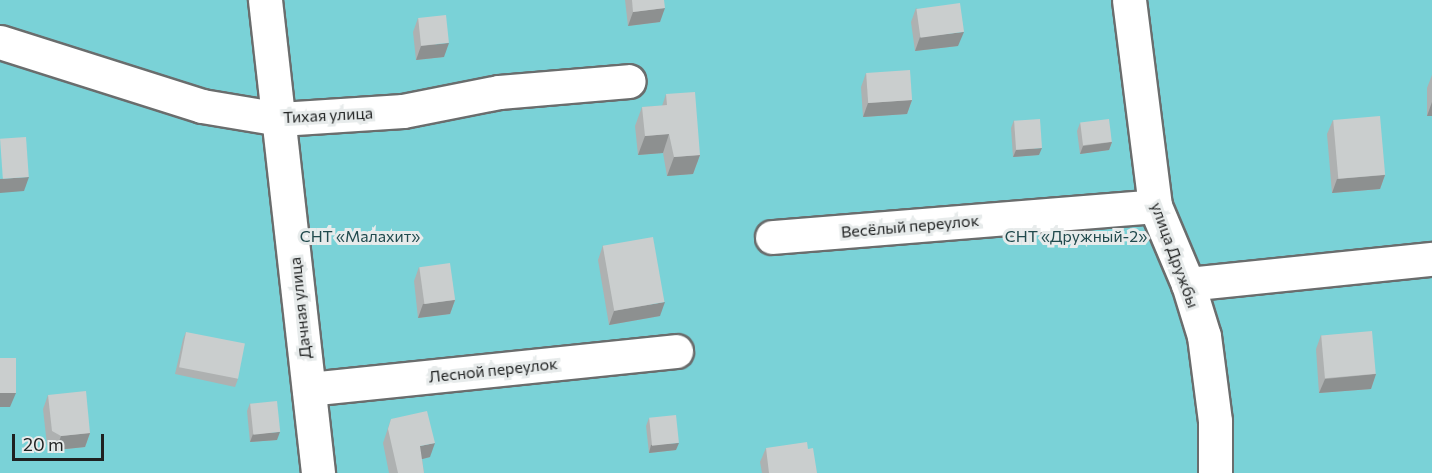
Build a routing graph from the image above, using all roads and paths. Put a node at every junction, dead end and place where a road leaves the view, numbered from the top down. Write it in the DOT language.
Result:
graph roads {
  1 [pos="266,0"];
  2 [pos="1130,0"];
  3 [pos="0,42"];
  4 [pos="629,81"];
  5 [pos="280,119"];
  6 [pos="1155,206"];
  7 [pos="772,237"];
  8 [pos="1432,259"];
  9 [pos="1188,284"];
  10 [pos="676,351"];
  11 [pos="309,389"];
  12 [pos="318,473"];
  13 [pos="1215,473"];
  1 -- 5 [label="street, Дачная улица"];
  2 -- 6 [label="street, улица Дружбы"];
  3 -- 5 [label="street, Тихая улица"];
  4 -- 5 [label="street, Тихая улица"];
  5 -- 11 [label="street, Дачная улица"];
  6 -- 7 [label="street, Весёлый переулок"];
  6 -- 9 [label="street, улица Дружбы"];
  8 -- 9 [label="street"];
  9 -- 13 [label="street, улица Дружбы"];
  10 -- 11 [label="street, Лесной переулок"];
  11 -- 12 [label="street, Дачная улица"];
}
